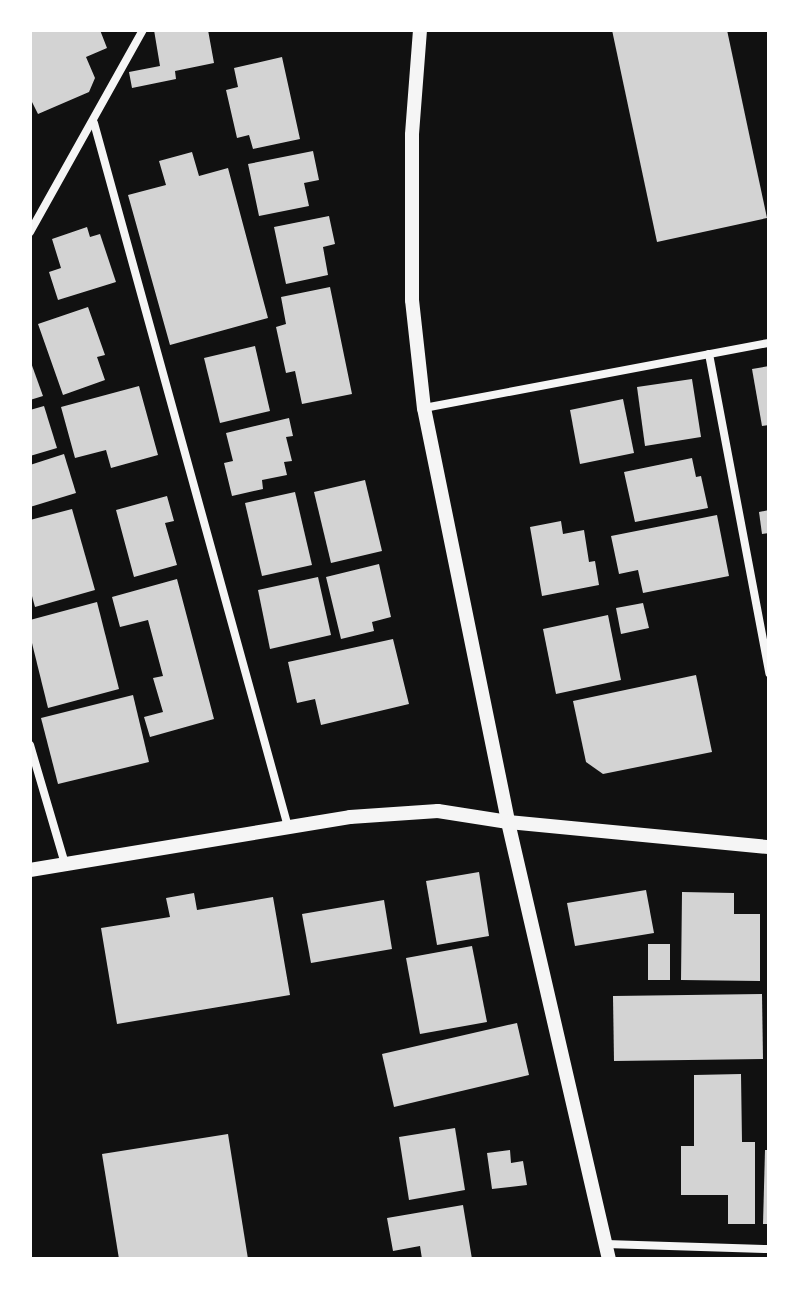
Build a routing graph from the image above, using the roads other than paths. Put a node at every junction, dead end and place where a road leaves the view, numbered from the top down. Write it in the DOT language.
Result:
graph roads {
  1 [pos="143,30"];
  2 [pos="420,30"];
  3 [pos="94,123"];
  4 [pos="30,232"];
  5 [pos="769,343"];
  6 [pos="709,354"];
  7 [pos="424,408"];
  8 [pos="769,673"];
  9 [pos="30,745"];
  10 [pos="508,822"];
  11 [pos="288,827"];
  12 [pos="769,847"];
  13 [pos="65,864"];
  14 [pos="30,870"];
  15 [pos="769,1249"];
  16 [pos="607,1252"];
  1 -- 3 [label="street"];
  2 -- 7 [label="street"];
  3 -- 4 [label="street"];
  3 -- 11 [label="street"];
  5 -- 6 [label="street"];
  6 -- 7 [label="street"];
  6 -- 8 [label="street"];
  7 -- 10 [label="street"];
  9 -- 13 [label="street"];
  10 -- 11 [label="street"];
  10 -- 12 [label="street"];
  10 -- 16 [label="street"];
  11 -- 13 [label="street"];
  13 -- 14 [label="street"];
  15 -- 16 [label="street"];
}
